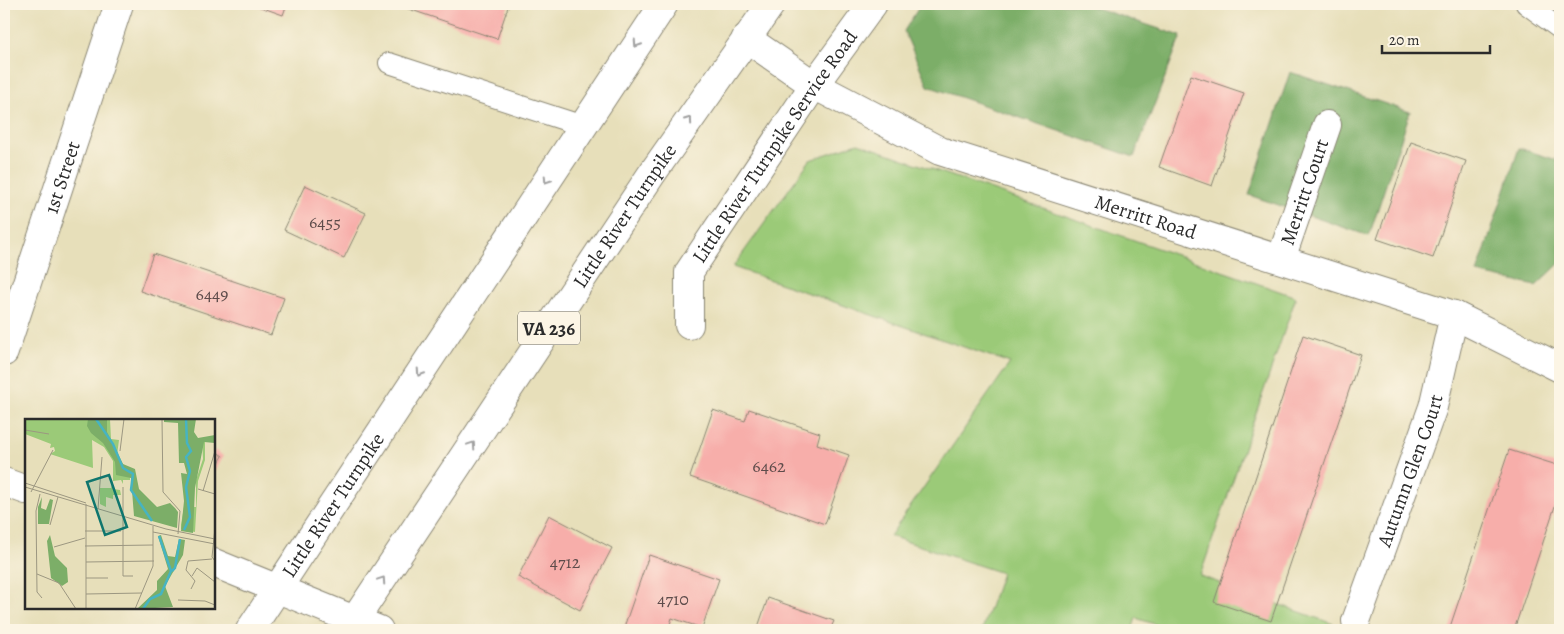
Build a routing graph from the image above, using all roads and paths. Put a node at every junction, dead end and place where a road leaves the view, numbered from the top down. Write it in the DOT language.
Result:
graph roads {
  1 [pos="119,4"];
  2 [pos="664,4"];
  3 [pos="771,4"];
  4 [pos="873,4"];
  5 [pos="1526,4"];
  6 [pos="1560,29"];
  7 [pos="746,38"];
  8 [pos="389,63"];
  9 [pos="814,85"];
  10 [pos="1327,125"];
  11 [pos="583,126"];
  12 [pos="1281,260"];
  13 [pos="1454,315"];
  14 [pos="689,325"];
  15 [pos="4,352"];
  16 [pos="1560,368"];
  17 [pos="4,482"];
  18 [pos="25,490"];
  19 [pos="215,563"];
  20 [pos="278,588"];
  21 [pos="1356,621"];
  22 [pos="361,627"];
  23 [pos="250,630"];
  1 -- 15 [label="street, 1st Street"];
  2 -- 11 [label="street, Little River Turnpike, one-way"];
  3 -- 7 [label="street, Little River Turnpike / VA 236"];
  4 -- 9 [label="street, Little River Turnpike Service Road"];
  5 -- 6 [label="lane"];
  7 -- 9 [label="street, Merritt Road"];
  22 -- 7 [label="street, Little River Turnpike / VA 236, one-way"];
  8 -- 11 [label="lane"];
  9 -- 12 [label="street, Merritt Road"];
  9 -- 14 [label="street, Little River Turnpike Service Road"];
  10 -- 12 [label="street, Merritt Court"];
  11 -- 20 [label="street, Little River Turnpike, one-way"];
  12 -- 13 [label="street, Merritt Road"];
  13 -- 16 [label="street, Merritt Road"];
  13 -- 21 [label="street, Autumn Glen Court"];
  17 -- 18 [label="street"];
  19 -- 20 [label="street"];
  20 -- 22 [label="street"];
  20 -- 23 [label="street, Little River Turnpike"];
}
